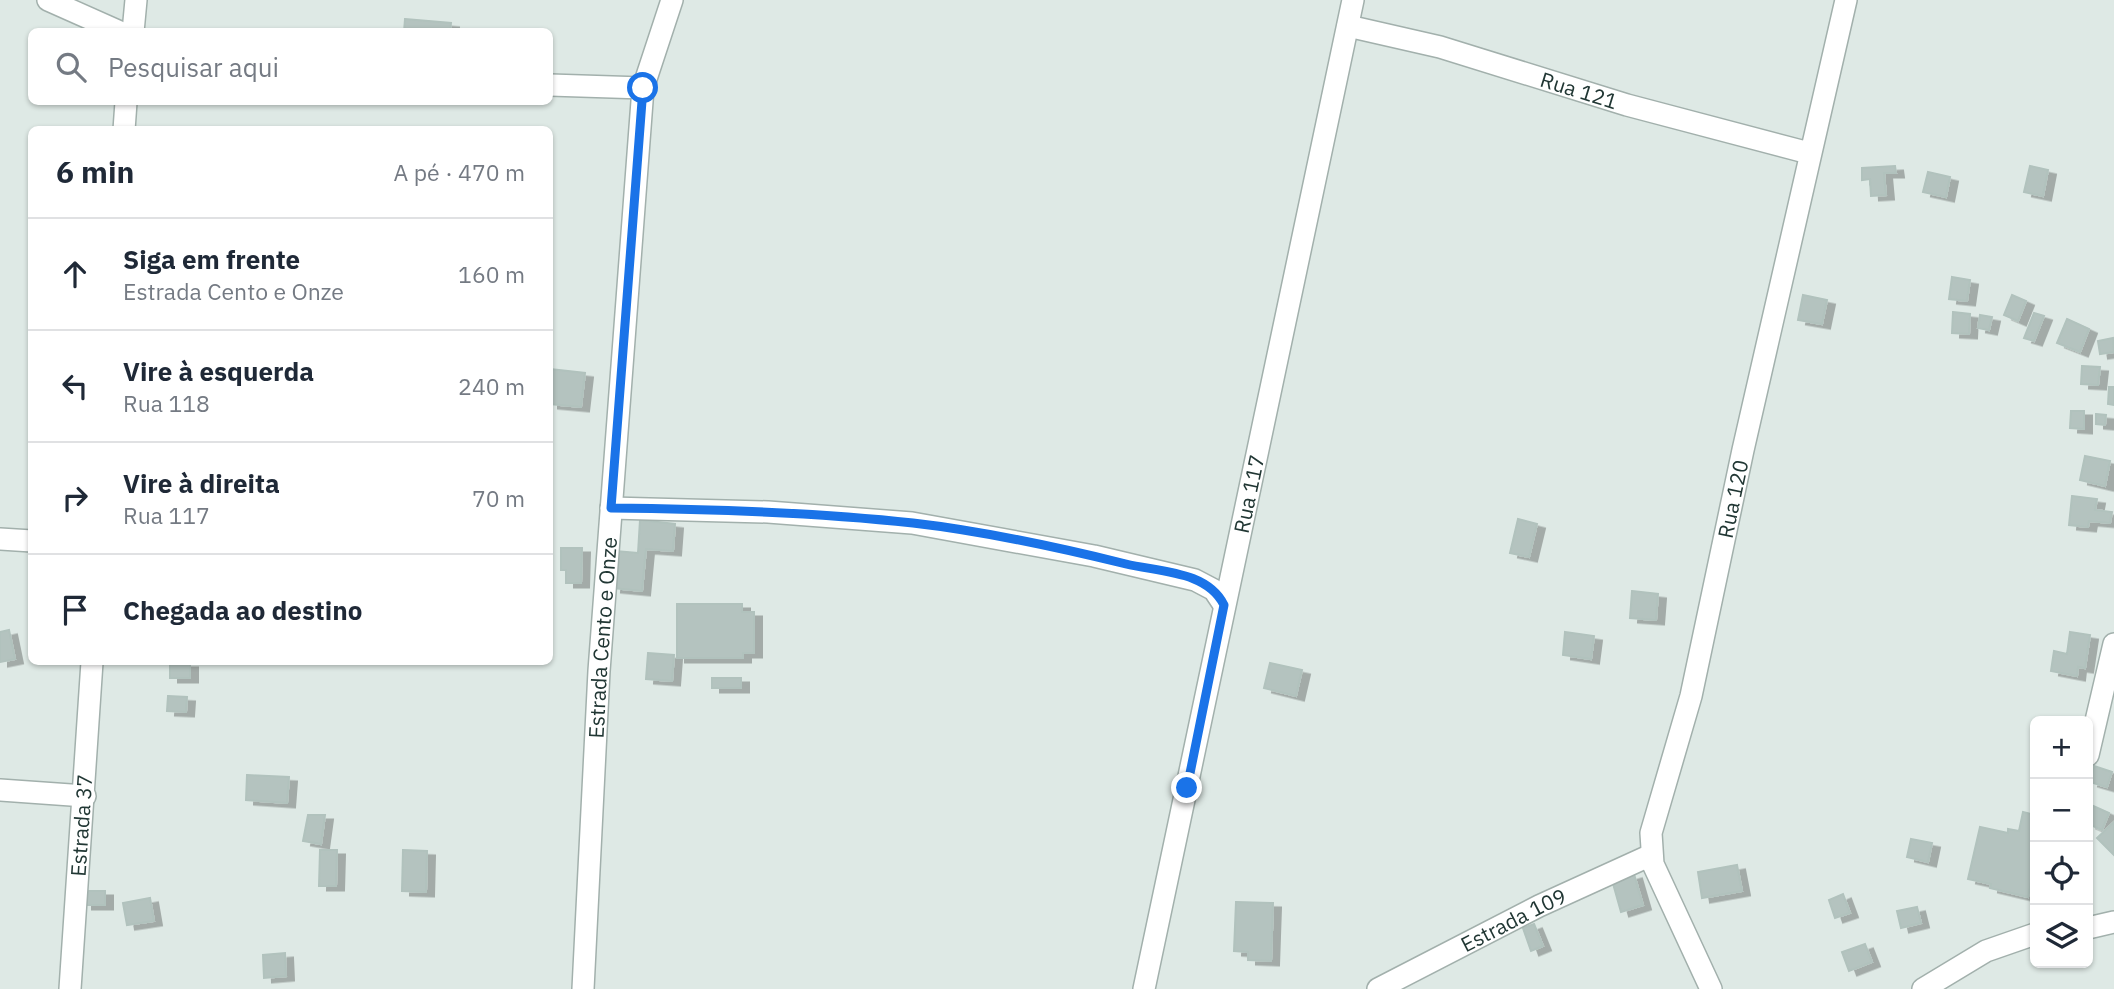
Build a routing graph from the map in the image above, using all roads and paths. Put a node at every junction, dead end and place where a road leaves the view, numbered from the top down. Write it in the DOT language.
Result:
graph roads {
  1 [pos="48,0"];
  2 [pos="136,0"];
  3 [pos="672,0"];
  4 [pos="1353,0"];
  5 [pos="1846,0"];
  6 [pos="1348,26"];
  7 [pos="111,28"];
  8 [pos="133,28"];
  9 [pos="553,85"];
  10 [pos="643,88"];
  11 [pos="126,105"];
  12 [pos="124,126"];
  13 [pos="1810,153"];
  14 [pos="611,508"];
  15 [pos="0,539"];
  16 [pos="28,541"];
  17 [pos="1224,605"];
  18 [pos="2114,643"];
  19 [pos="92,665"];
  20 [pos="2093,733"];
  21 [pos="0,790"];
  22 [pos="85,796"];
  23 [pos="1651,855"];
  24 [pos="2114,922"];
  25 [pos="2093,927"];
  26 [pos="2030,936"];
  27 [pos="70,989"];
  28 [pos="583,989"];
  29 [pos="1144,989"];
  30 [pos="1378,989"];
  31 [pos="1711,989"];
  32 [pos="1923,989"];
  1 -- 7 [label="street"];
  2 -- 8 [label="street"];
  3 -- 10 [label="street, Estrada Cento e Onze"];
  4 -- 6 [label="street, Rua 117"];
  5 -- 13 [label="street, Rua 120"];
  6 -- 13 [label="street, Rua 121"];
  6 -- 17 [label="street, Rua 117"];
  9 -- 10 [label="street"];
  10 -- 14 [label="street, Estrada Cento e Onze"];
  11 -- 12 [label="street"];
  13 -- 23 [label="street, Rua 120"];
  14 -- 17 [label="street"];
  14 -- 28 [label="street, Estrada Cento e Onze"];
  15 -- 16 [label="street"];
  17 -- 29 [label="street, Rua 117"];
  18 -- 20 [label="street"];
  19 -- 22 [label="street, Estrada 37"];
  21 -- 22 [label="street"];
  22 -- 27 [label="street, Estrada 37"];
  23 -- 30 [label="street, Estrada 109"];
  23 -- 31 [label="street"];
  24 -- 25 [label="street"];
  26 -- 32 [label="street"];
}
